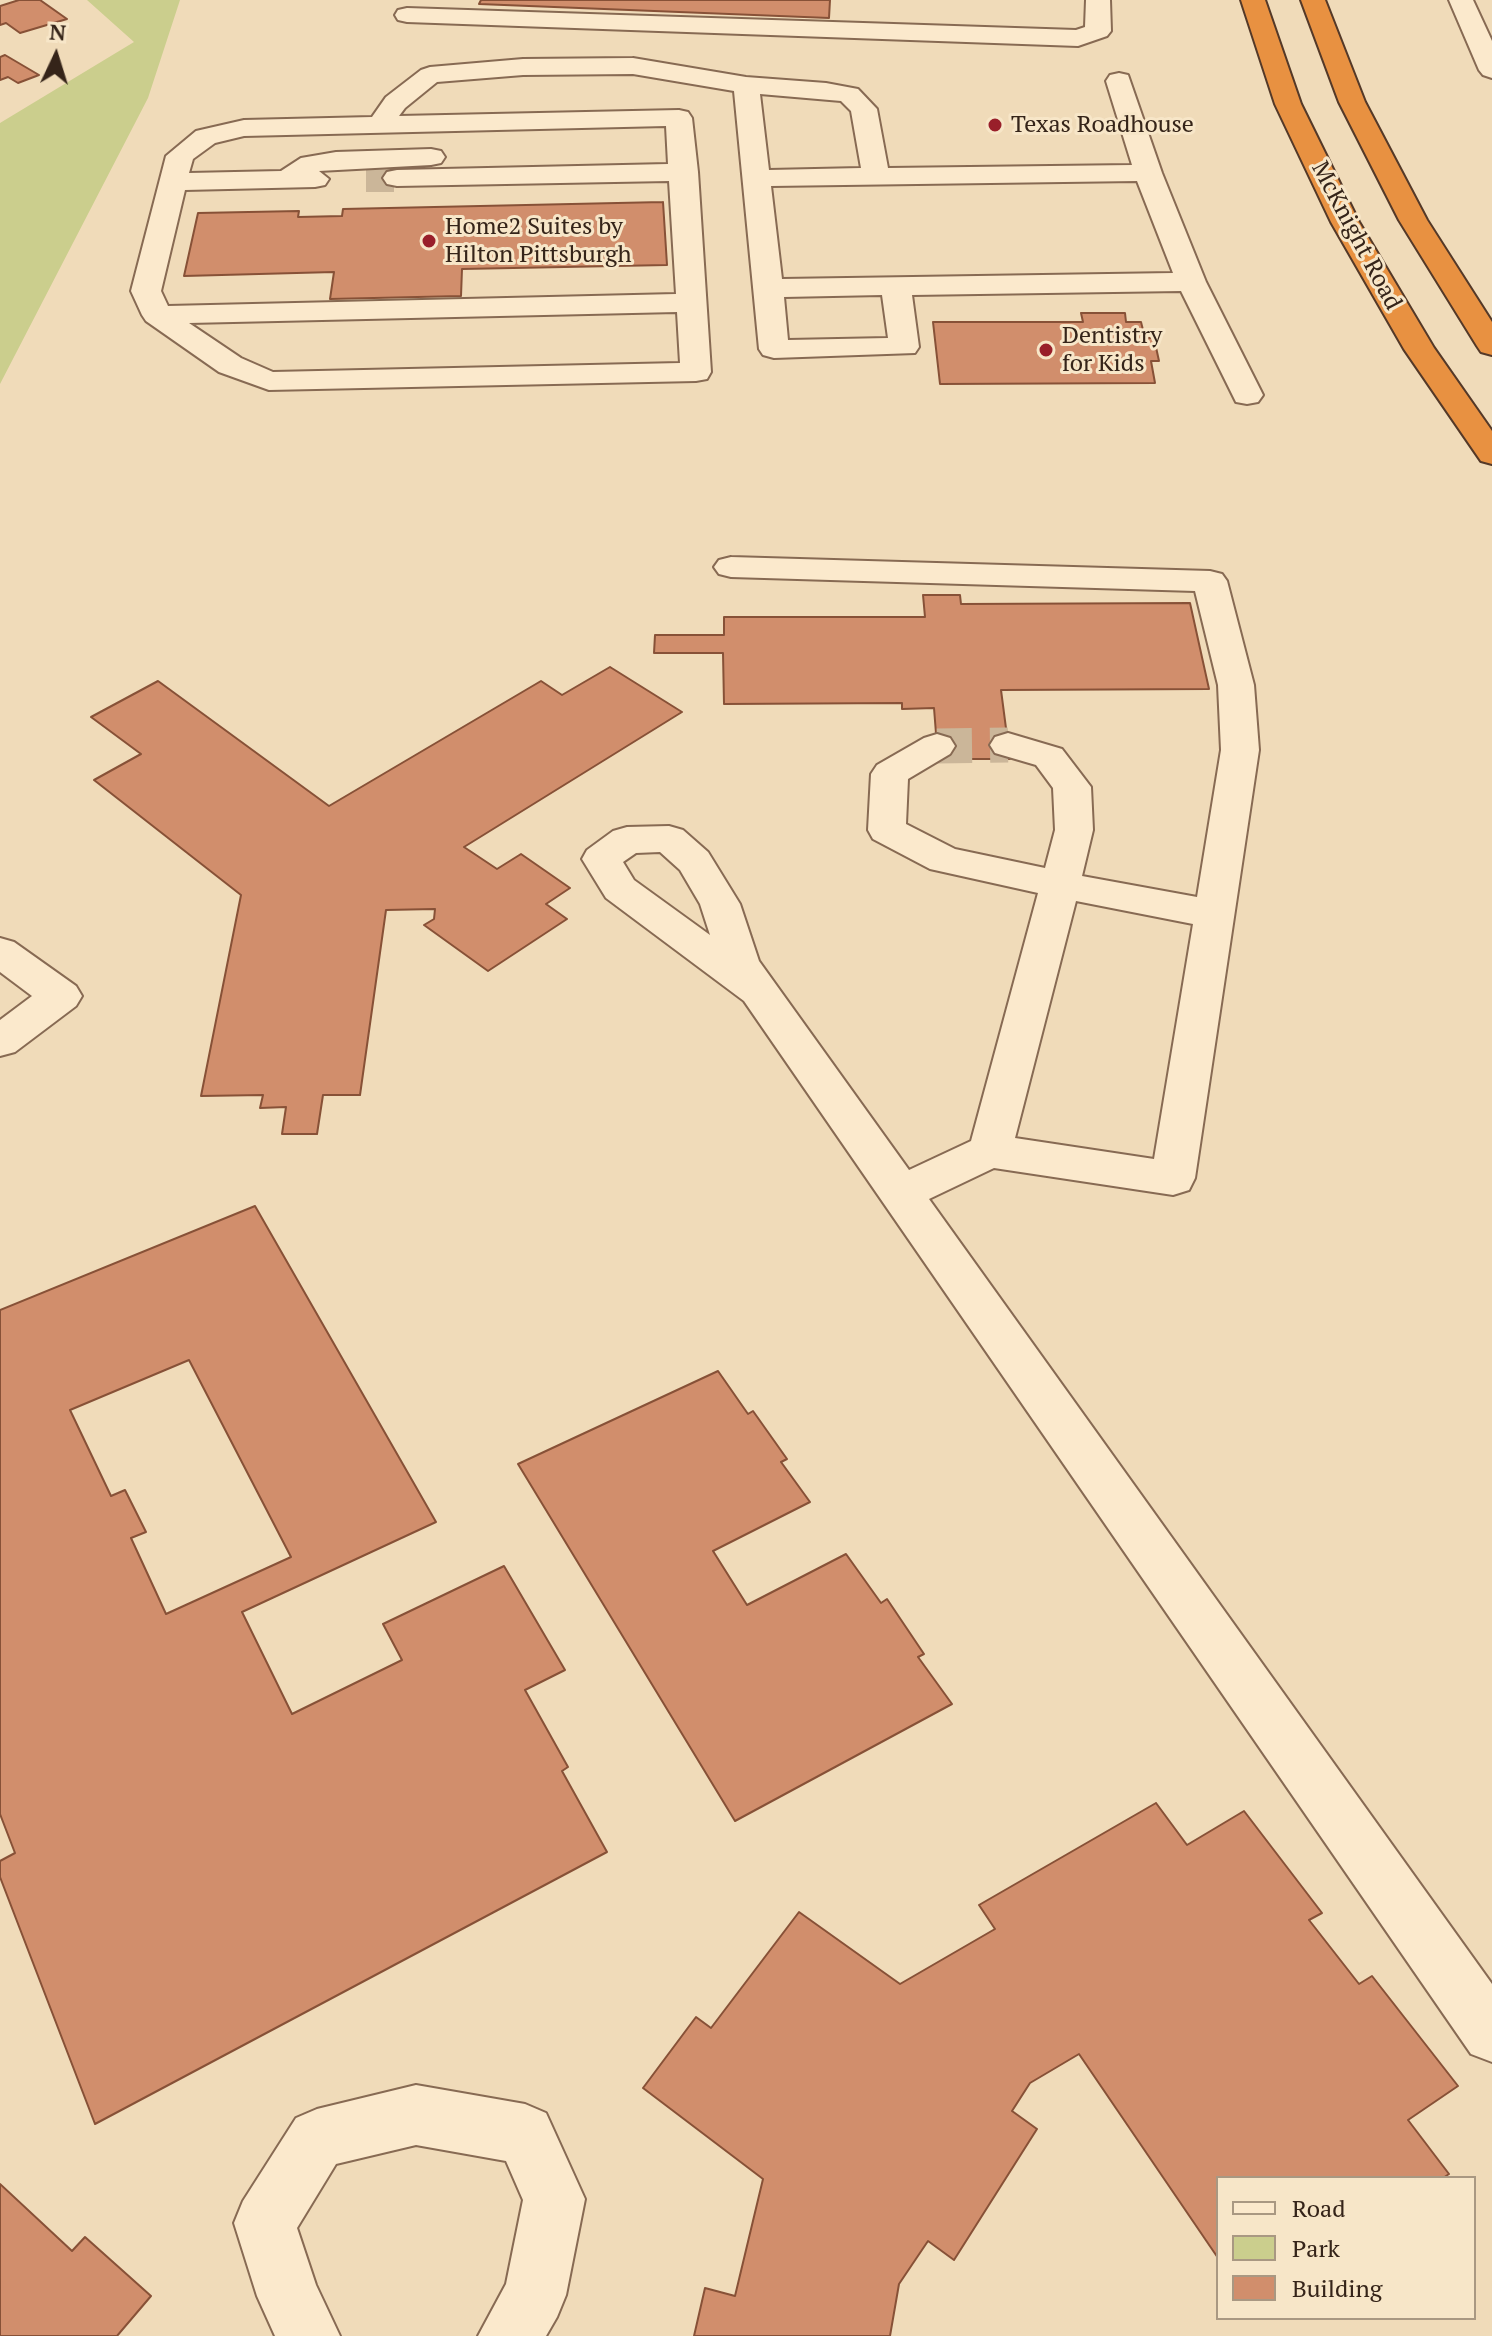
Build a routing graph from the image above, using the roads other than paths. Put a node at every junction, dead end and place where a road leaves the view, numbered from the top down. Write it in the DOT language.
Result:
graph roads {
  1 [pos="900,0"];
  2 [pos="1098,0"];
  3 [pos="1253,0"];
  4 [pos="1313,0"];
  5 [pos="1461,0"];
  6 [pos="896,32"];
  7 [pos="415,36"];
  8 [pos="1492,70"];
  9 [pos="1119,81"];
  10 [pos="746,85"];
  11 [pos="473,122"];
  12 [pos="381,124"];
  13 [pos="684,172"];
  14 [pos="1148,173"];
  15 [pos="493,176"];
  16 [pos="876,176"];
  17 [pos="366,178"];
  18 [pos="397,178"];
  19 [pos="756,178"];
  20 [pos="287,180"];
  21 [pos="173,182"];
  22 [pos="1191,282"];
  23 [pos="896,286"];
  24 [pos="768,288"];
  25 [pos="692,303"];
  26 [pos="157,315"];
  27 [pos="1492,346"];
  28 [pos="1247,395"];
  29 [pos="1492,454"];
  30 [pos="731,567"];
  31 [pos="1008,745"];
  32 [pos="937,746"];
  33 [pos="1060,885"];
  34 [pos="1214,914"];
  35 [pos="0,952"];
  36 [pos="759,991"];
  37 [pos="0,1041"];
  38 [pos="990,1151"];
  39 [pos="901,1193"];
  40 [pos="1492,2033"];
  41 [pos="308,2336"];
  42 [pos="510,2336"];
  1 -- 6 [label="lane"];
  2 -- 6 [label="lane"];
  3 -- 29 [label="highway, McKnight Road"];
  4 -- 27 [label="highway"];
  5 -- 8 [label="lane"];
  6 -- 7 [label="lane"];
  7 -- 10 [label="lane"];
  7 -- 11 [label="lane"];
  7 -- 12 [label="lane"];
  9 -- 14 [label="lane"];
  10 -- 16 [label="lane"];
  10 -- 19 [label="lane"];
  11 -- 12 [label="lane"];
  11 -- 13 [label="lane"];
  12 -- 21 [label="lane"];
  13 -- 15 [label="lane"];
  13 -- 25 [label="lane"];
  14 -- 16 [label="lane"];
  14 -- 22 [label="lane"];
  15 -- 18 [label="lane"];
  15 -- 20 [label="lane"];
  16 -- 19 [label="lane"];
  17 -- 20 [label="lane"];
  19 -- 24 [label="lane"];
  20 -- 21 [label="lane"];
  21 -- 26 [label="lane"];
  22 -- 23 [label="lane"];
  22 -- 28 [label="lane"];
  23 -- 24 [label="lane"];
  23 -- 24 [label="lane"];
  25 -- 26 [label="lane"];
  25 -- 26 [label="lane"];
  30 -- 34 [label="lane"];
  31 -- 33 [label="lane"];
  32 -- 33 [label="lane"];
  33 -- 34 [label="lane"];
  33 -- 38 [label="lane"];
  34 -- 38 [label="lane"];
  35 -- 37 [label="lane"];
  36 -- 39 [label="lane"];
  38 -- 39 [label="lane"];
  39 -- 40 [label="lane"];
  41 -- 42 [label="lane"];
}
